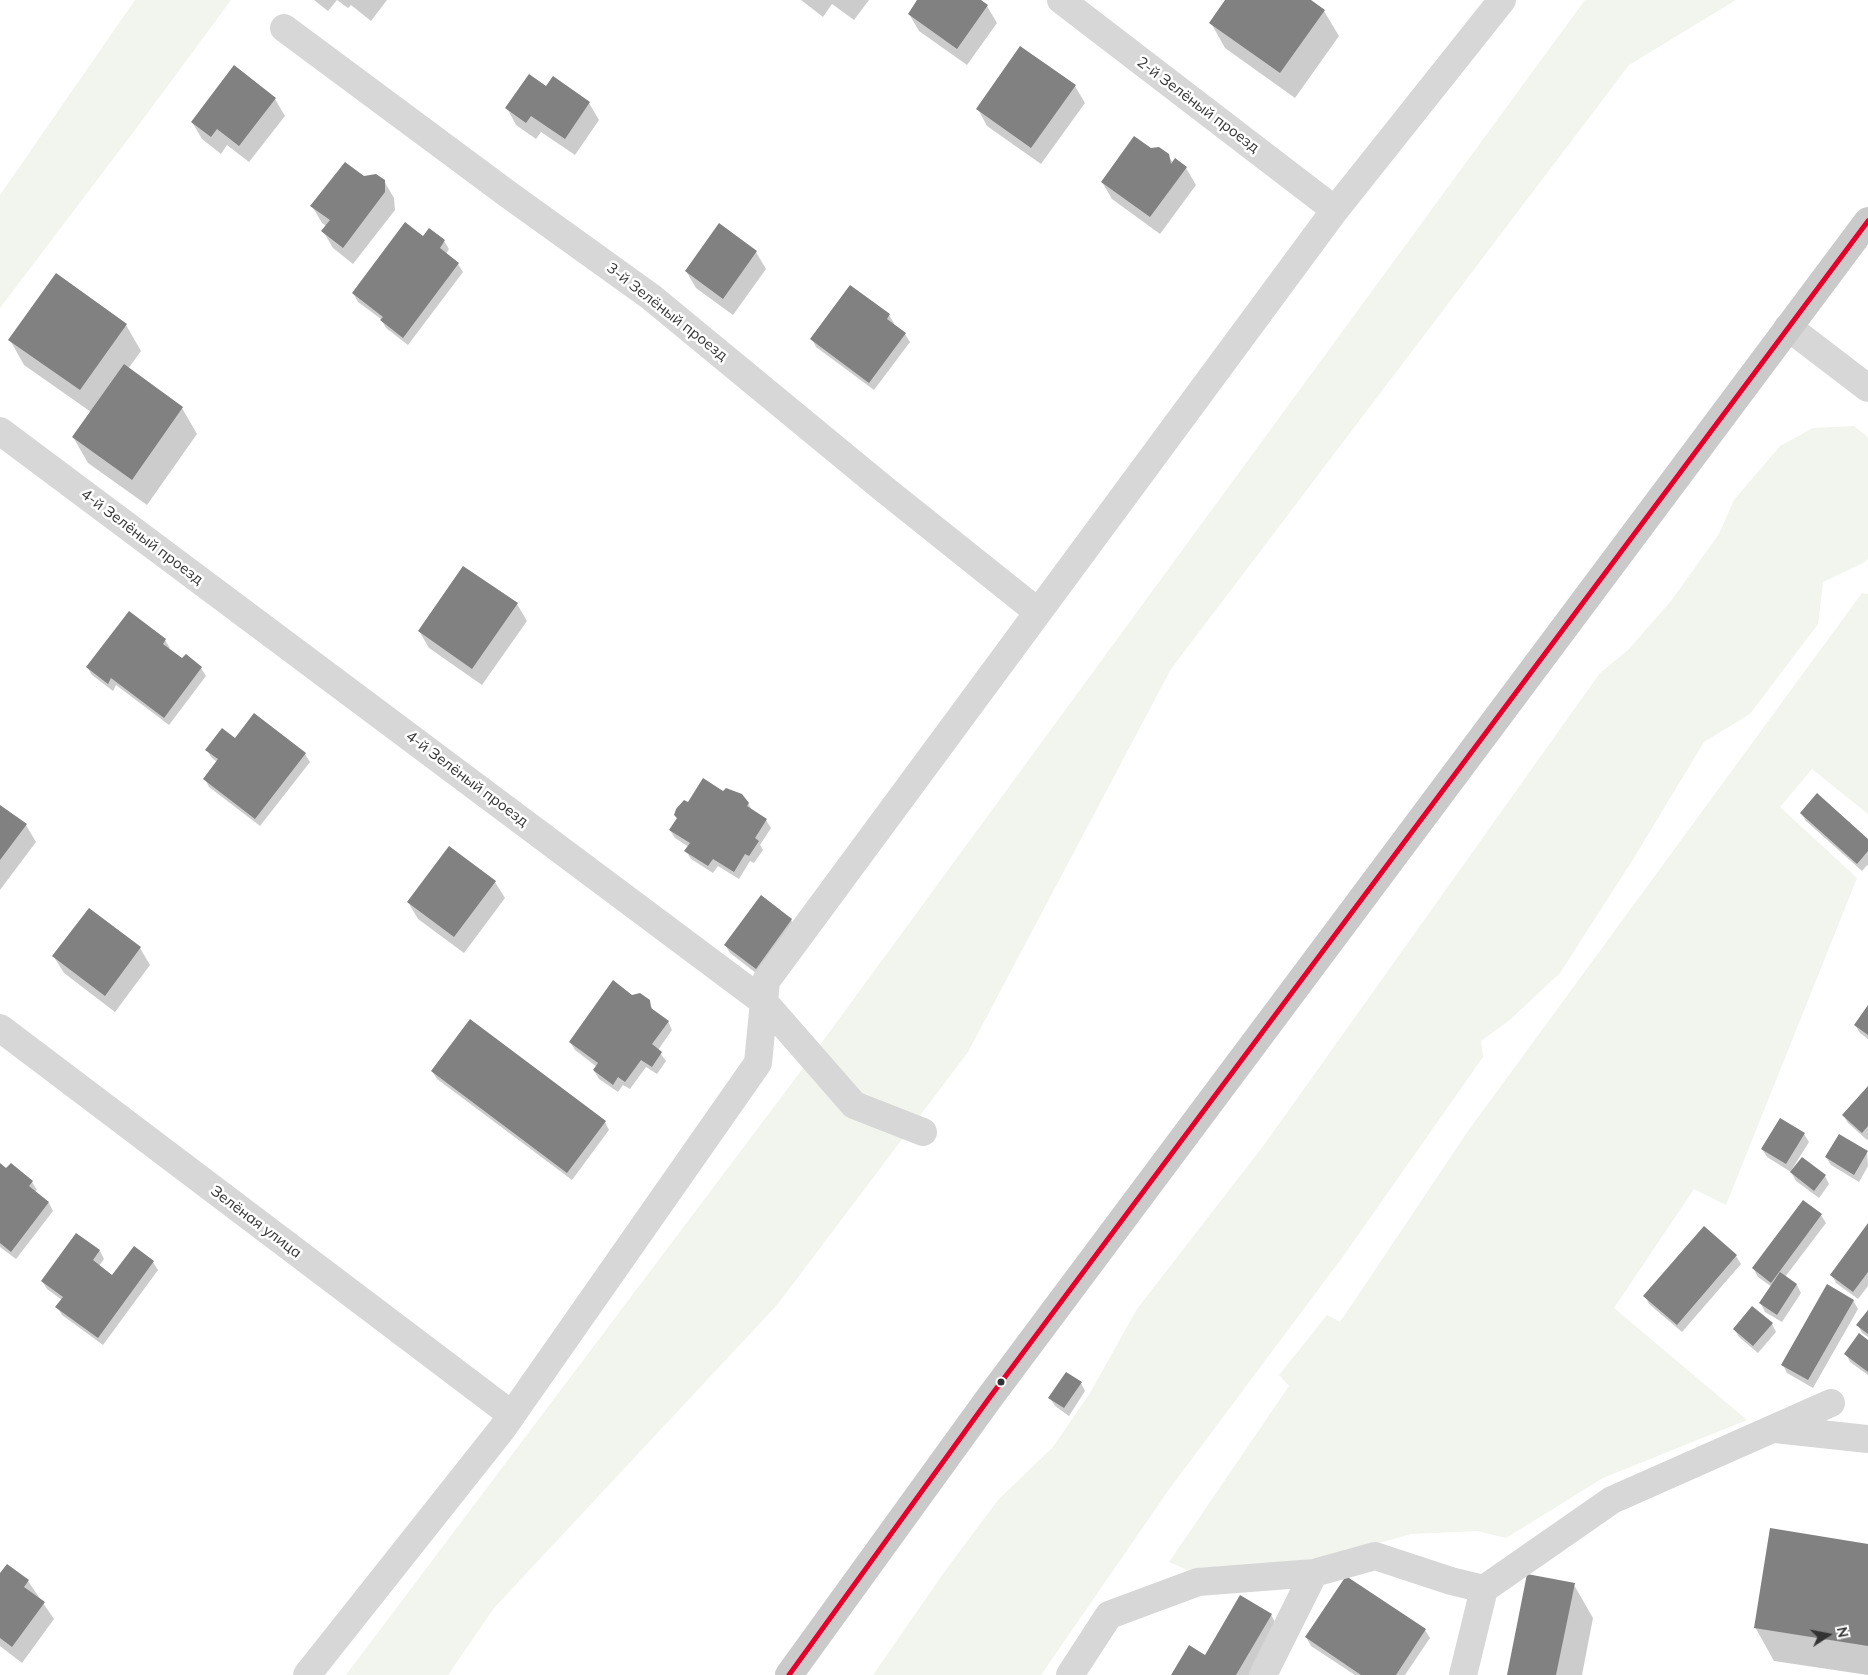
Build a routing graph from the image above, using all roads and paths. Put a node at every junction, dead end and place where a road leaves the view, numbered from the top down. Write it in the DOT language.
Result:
graph roads {
  1 [pos="1061,0"];
  2 [pos="1502,0"];
  3 [pos="284,28"];
  4 [pos="1335,210"];
  5 [pos="1868,221"];
  6 [pos="1788,327"];
  7 [pos="1868,388"];
  8 [pos="0,431"];
  9 [pos="1038,612"];
  10 [pos="764,1002"];
  11 [pos="0,1028"];
  12 [pos="923,1132"];
  13 [pos="1831,1403"];
  14 [pos="512,1415"];
  15 [pos="1772,1429"];
  16 [pos="1868,1439"];
  17 [pos="1314,1573"];
  18 [pos="1484,1589"];
  19 [pos="307,1675"];
  20 [pos="789,1675"];
  21 [pos="1070,1675"];
  22 [pos="1263,1675"];
  23 [pos="1463,1675"];
  1 -- 4 [label="street, 2-й Зелёный проезд"];
  2 -- 4 [label="street"];
  3 -- 9 [label="street, 3-й Зелёный проезд"];
  4 -- 9 [label="street"];
  5 -- 6 [label="main road"];
  6 -- 7 [label="street"];
  6 -- 20 [label="main road"];
  8 -- 10 [label="street, 4-й Зелёный проезд"];
  9 -- 10 [label="street"];
  10 -- 12 [label="street, 4-й Зелёный проезд"];
  10 -- 14 [label="street"];
  11 -- 14 [label="street, Зелёная улица"];
  13 -- 15 [label="street"];
  14 -- 19 [label="street"];
  15 -- 16 [label="street"];
  15 -- 18 [label="street"];
  17 -- 18 [label="street"];
  17 -- 21 [label="street"];
  17 -- 22 [label="street"];
  18 -- 23 [label="street"];
}
